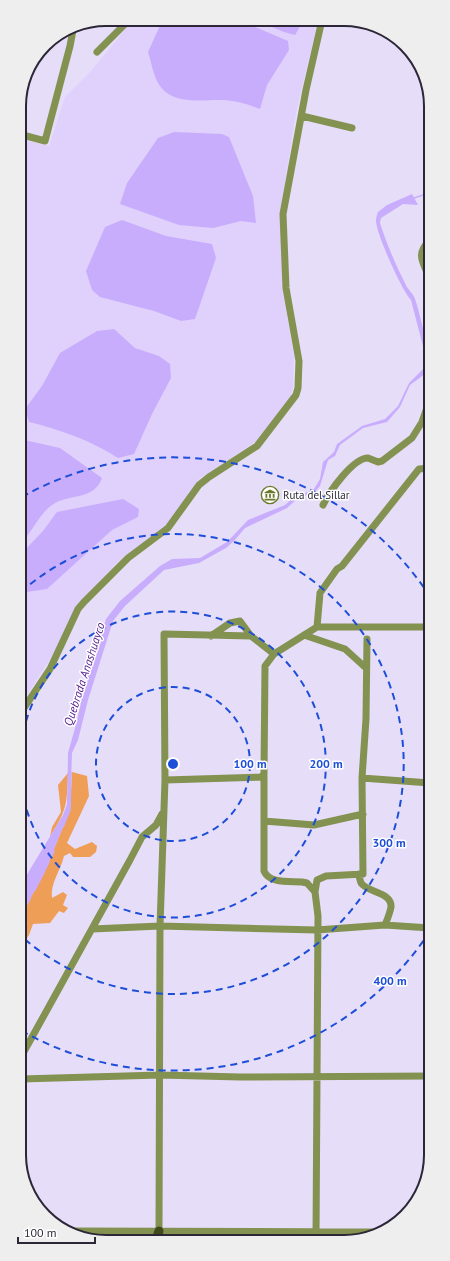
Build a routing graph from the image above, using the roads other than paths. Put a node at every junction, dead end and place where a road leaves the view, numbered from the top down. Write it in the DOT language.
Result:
graph roads {
  1 [pos="123,26"];
  2 [pos="321,26"];
  3 [pos="72,33"];
  4 [pos="97,52"];
  5 [pos="302,116"];
  6 [pos="352,128"];
  7 [pos="26,136"];
  8 [pos="424,246"];
  9 [pos="424,265"];
  10 [pos="424,416"];
  11 [pos="424,469"];
  12 [pos="323,505"];
  13 [pos="318,627"];
  14 [pos="424,627"];
  15 [pos="304,635"];
  16 [pos="210,636"];
  17 [pos="251,636"];
  18 [pos="367,639"];
  19 [pos="274,654"];
  20 [pos="366,668"];
  21 [pos="26,705"];
  22 [pos="264,774"];
  23 [pos="362,778"];
  24 [pos="165,780"];
  25 [pos="424,783"];
  26 [pos="163,812"];
  27 [pos="363,814"];
  28 [pos="264,821"];
  29 [pos="359,874"];
  30 [pos="315,892"];
  31 [pos="385,925"];
  32 [pos="160,926"];
  33 [pos="424,928"];
  34 [pos="92,929"];
  35 [pos="317,930"];
  36 [pos="26,1048"];
  37 [pos="160,1075"];
  38 [pos="317,1076"];
  39 [pos="424,1076"];
  40 [pos="26,1079"];
  41 [pos="159,1231"];
  42 [pos="215,1232"];
  43 [pos="316,1232"];
  44 [pos="365,1232"];
  45 [pos="97,1234"];
  46 [pos="158,1235"];
  47 [pos="160,1235"];
  1 -- 4 [label="street"];
  2 -- 5 [label="street"];
  3 -- 7 [label="street"];
  5 -- 6 [label="street"];
  5 -- 21 [label="street"];
  8 -- 9 [label="street"];
  10 -- 12 [label="street"];
  11 -- 13 [label="street"];
  13 -- 14 [label="street"];
  13 -- 15 [label="street"];
  15 -- 19 [label="street"];
  15 -- 20 [label="street"];
  16 -- 17 [label="street"];
  16 -- 17 [label="street"];
  16 -- 24 [label="street"];
  17 -- 19 [label="street"];
  18 -- 20 [label="street"];
  19 -- 22 [label="street"];
  20 -- 23 [label="street"];
  22 -- 24 [label="street"];
  22 -- 28 [label="street"];
  23 -- 25 [label="street"];
  23 -- 27 [label="street"];
  24 -- 26 [label="street"];
  26 -- 32 [label="street"];
  26 -- 34 [label="street"];
  27 -- 28 [label="street"];
  27 -- 29 [label="street"];
  28 -- 30 [label="street"];
  29 -- 30 [label="street"];
  29 -- 31 [label="street"];
  30 -- 35 [label="street"];
  31 -- 33 [label="street"];
  31 -- 35 [label="street"];
  32 -- 34 [label="street"];
  32 -- 35 [label="street"];
  32 -- 37 [label="street"];
  34 -- 36 [label="street"];
  35 -- 38 [label="street"];
  37 -- 38 [label="street"];
  37 -- 40 [label="street"];
  37 -- 41 [label="street"];
  38 -- 39 [label="street"];
  38 -- 43 [label="street"];
  41 -- 42 [label="street"];
  41 -- 45 [label="street"];
  41 -- 46 [label="main road"];
  41 -- 47 [label="main road"];
  42 -- 43 [label="street"];
  43 -- 44 [label="street"];
}
